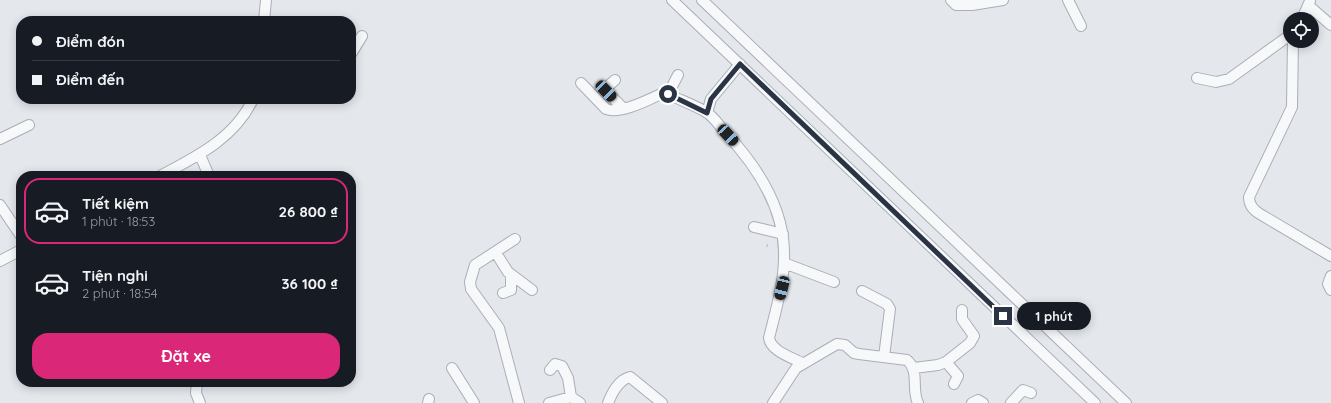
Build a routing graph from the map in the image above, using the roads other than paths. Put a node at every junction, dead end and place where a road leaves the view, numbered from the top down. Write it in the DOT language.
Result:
graph roads {
  1 [pos="266,0"];
  2 [pos="672,0"];
  3 [pos="702,0"];
  4 [pos="951,0"];
  5 [pos="1003,0"];
  6 [pos="1068,0"];
  7 [pos="1310,3"];
  8 [pos="1306,12"];
  9 [pos="265,16"];
  10 [pos="1331,25"];
  11 [pos="1081,26"];
  12 [pos="362,36"];
  13 [pos="1283,40"];
  14 [pos="356,46"];
  15 [pos="1293,48"];
  16 [pos="740,64"];
  17 [pos="678,74"];
  18 [pos="1197,78"];
  19 [pos="615,80"];
  20 [pos="581,83"];
  21 [pos="668,94"];
  22 [pos="250,104"];
  23 [pos="624,109"];
  24 [pos="707,113"];
  25 [pos="29,125"];
  26 [pos="0,139"];
  27 [pos="200,155"];
  28 [pos="179,171"];
  29 [pos="207,171"];
  30 [pos="0,205"];
  31 [pos="754,227"];
  32 [pos="16,229"];
  33 [pos="782,234"];
  34 [pos="515,239"];
  35 [pos="16,253"];
  36 [pos="496,253"];
  37 [pos="1331,256"];
  38 [pos="0,261"];
  39 [pos="784,263"];
  40 [pos="511,274"];
  41 [pos="1331,276"];
  42 [pos="834,282"];
  43 [pos="532,290"];
  44 [pos="1331,290"];
  45 [pos="862,291"];
  46 [pos="503,293"];
  47 [pos="962,310"];
  48 [pos="884,357"];
  49 [pos="946,362"];
  50 [pos="802,363"];
  51 [pos="452,368"];
  52 [pos="914,368"];
  53 [pos="550,370"];
  54 [pos="954,384"];
  55 [pos="196,387"];
  56 [pos="1031,393"];
  57 [pos="576,400"];
  58 [pos="200,403"];
  59 [pos="474,403"];
  60 [pos="519,403"];
  61 [pos="549,403"];
  62 [pos="608,403"];
  63 [pos="662,403"];
  64 [pos="773,403"];
  65 [pos="918,403"];
  66 [pos="972,403"];
  67 [pos="983,403"];
  68 [pos="1011,403"];
  69 [pos="1095,403"];
  70 [pos="1126,403"];
  1 -- 9 [label="street"];
  2 -- 16 [label="street"];
  3 -- 70 [label="street"];
  4 -- 5 [label="street"];
  6 -- 11 [label="street"];
  7 -- 8 [label="street"];
  7 -- 10 [label="street"];
  12 -- 14 [label="street"];
  13 -- 18 [label="street"];
  15 -- 37 [label="street"];
  16 -- 24 [label="street"];
  16 -- 69 [label="street"];
  17 -- 21 [label="street"];
  19 -- 23 [label="street"];
  20 -- 23 [label="street"];
  21 -- 23 [label="street"];
  21 -- 24 [label="street"];
  22 -- 27 [label="street"];
  24 -- 33 [label="street"];
  25 -- 26 [label="street"];
  27 -- 28 [label="street"];
  27 -- 29 [label="street"];
  30 -- 32 [label="street"];
  31 -- 33 [label="street"];
  33 -- 39 [label="street"];
  34 -- 36 [label="street"];
  35 -- 38 [label="street"];
  36 -- 40 [label="street"];
  36 -- 60 [label="street"];
  39 -- 42 [label="street"];
  39 -- 50 [label="street"];
  40 -- 43 [label="street"];
  40 -- 46 [label="street"];
  41 -- 44 [label="street"];
  45 -- 48 [label="street"];
  47 -- 49 [label="street"];
  48 -- 50 [label="street"];
  48 -- 52 [label="street"];
  49 -- 52 [label="street"];
  49 -- 54 [label="street"];
  50 -- 64 [label="street"];
  51 -- 59 [label="street"];
  52 -- 65 [label="street"];
  53 -- 57 [label="street"];
  55 -- 58 [label="street"];
  56 -- 68 [label="street"];
  57 -- 61 [label="street"];
  62 -- 63 [label="street"];
  66 -- 67 [label="street"];
}
